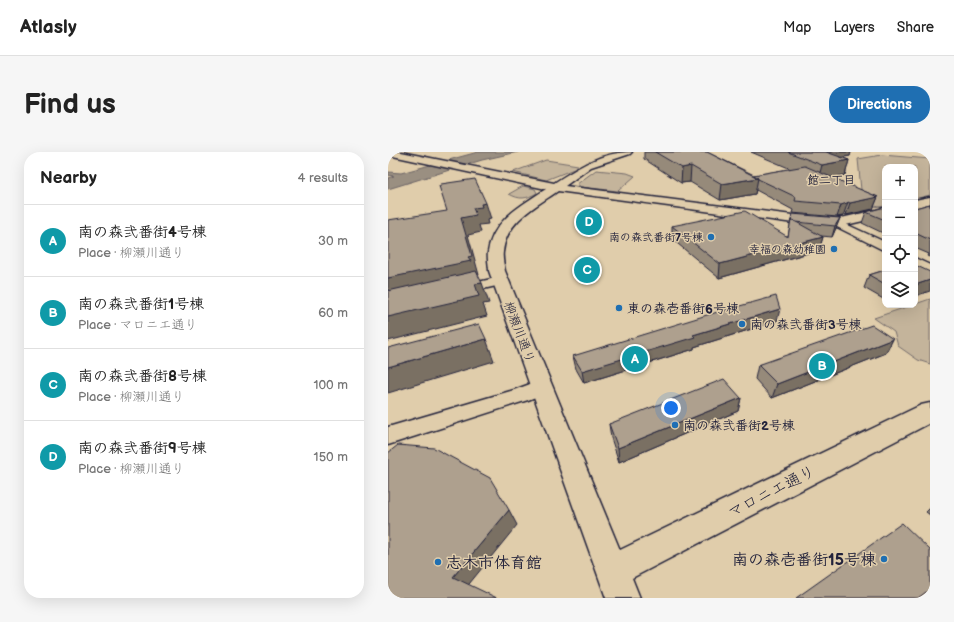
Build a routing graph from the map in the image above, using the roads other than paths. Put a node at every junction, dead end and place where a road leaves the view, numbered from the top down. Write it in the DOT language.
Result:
graph roads {
  1 [pos="388,152"];
  2 [pos="627,152"];
  3 [pos="555,188"];
  4 [pos="930,201"];
  5 [pos="918,203"];
  6 [pos="882,213"];
  7 [pos="837,223"];
  8 [pos="882,246"];
  9 [pos="918,264"];
  10 [pos="930,270"];
  11 [pos="500,281"];
  12 [pos="446,293"];
  13 [pos="541,387"];
  14 [pos="930,412"];
  15 [pos="388,436"];
  16 [pos="618,585"];
  1 -- 3 [label="street"];
  2 -- 3 [label="street, 柳瀬川通り"];
  3 -- 7 [label="street"];
  3 -- 11 [label="street, 柳瀬川通り"];
  4 -- 5 [label="street"];
  6 -- 7 [label="street"];
  7 -- 8 [label="street"];
  9 -- 10 [label="street"];
  11 -- 12 [label="street"];
  11 -- 13 [label="street, 柳瀬川通り"];
  13 -- 15 [label="street"];
  13 -- 16 [label="street, 柳瀬川通り"];
  14 -- 16 [label="street, マロニエ通り"];
}
